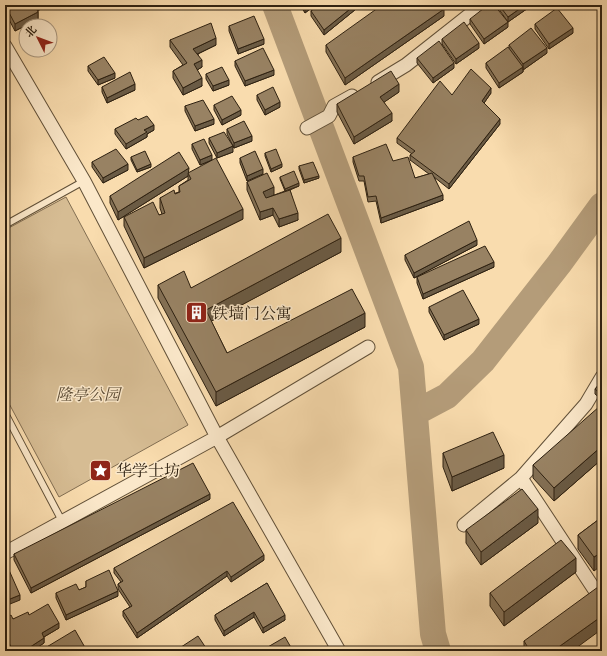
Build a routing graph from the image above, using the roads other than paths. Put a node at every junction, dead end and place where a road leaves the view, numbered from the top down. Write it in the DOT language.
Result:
graph roads {
  1 [pos="482,5"];
  2 [pos="5,46"];
  3 [pos="307,128"];
  4 [pos="84,181"];
  5 [pos="5,225"];
  6 [pos="368,348"];
  7 [pos="602,377"];
  8 [pos="586,404"];
  9 [pos="5,413"];
  10 [pos="597,413"];
  11 [pos="217,437"];
  12 [pos="521,478"];
  13 [pos="62,522"];
  14 [pos="464,525"];
  15 [pos="5,553"];
  16 [pos="602,601"];
  17 [pos="339,651"];
  1 -- 3 [label="street"];
  2 -- 4 [label="street"];
  4 -- 5 [label="lane"];
  4 -- 11 [label="street"];
  6 -- 11 [label="street"];
  7 -- 8 [label="street"];
  8 -- 10 [label="street"];
  8 -- 12 [label="street"];
  9 -- 13 [label="lane"];
  11 -- 13 [label="street"];
  11 -- 17 [label="street"];
  12 -- 14 [label="street"];
  12 -- 16 [label="street"];
  13 -- 15 [label="street"];
}
